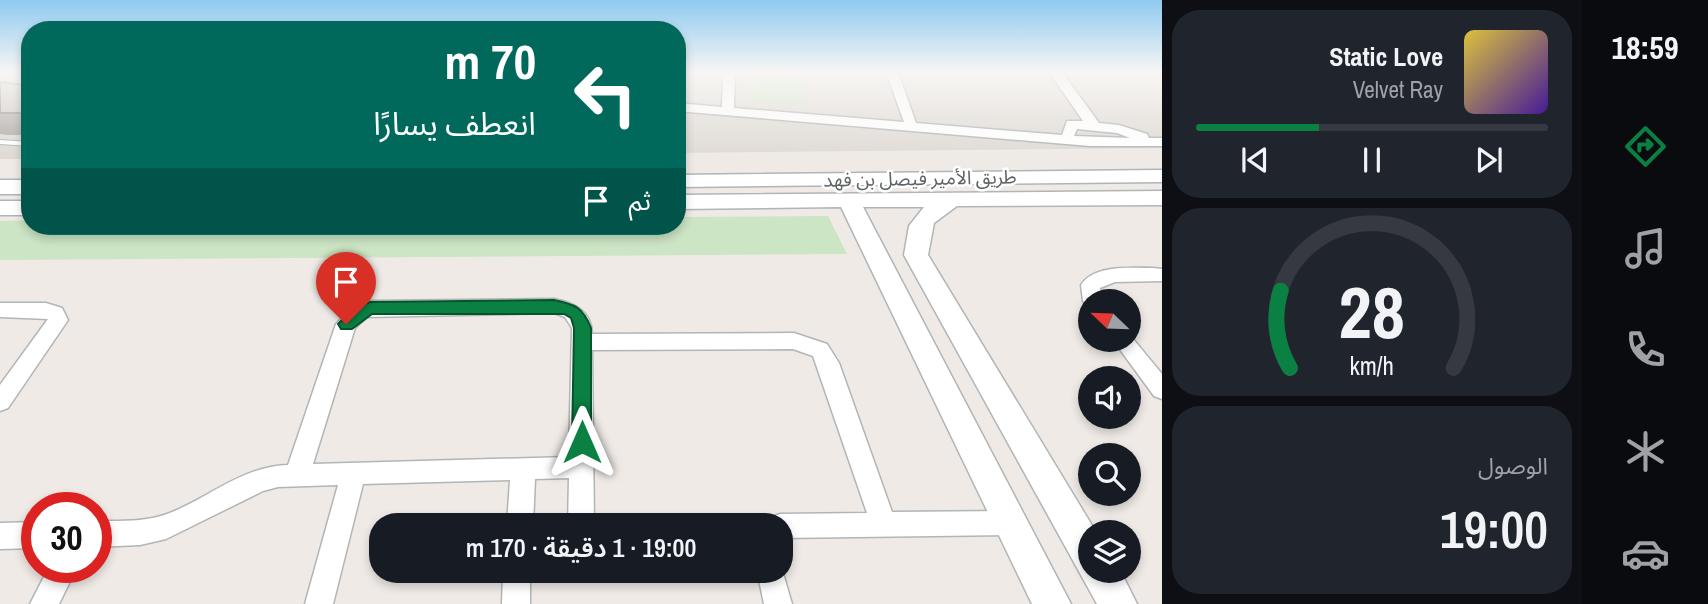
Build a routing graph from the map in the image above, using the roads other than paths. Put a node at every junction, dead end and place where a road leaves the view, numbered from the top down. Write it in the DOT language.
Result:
graph roads {
  1 [pos="728,100"];
  2 [pos="902,100"];
  3 [pos="1075,100"];
  4 [pos="686,102"];
  5 [pos="728,106"];
  6 [pos="686,108"];
  7 [pos="910,121"];
  8 [pos="1094,126"];
  9 [pos="1068,134"];
  10 [pos="1142,136"];
  11 [pos="1162,136"];
  12 [pos="0,142"];
  13 [pos="1162,142"];
  14 [pos="21,143"];
  15 [pos="1162,176"];
  16 [pos="686,181"];
  17 [pos="0,187"];
  18 [pos="21,187"];
  19 [pos="1162,198"];
  20 [pos="952,200"];
  21 [pos="849,201"];
  22 [pos="686,202"];
  23 [pos="0,208"];
  24 [pos="21,208"];
  25 [pos="1162,275"];
  26 [pos="1091,289"];
  27 [pos="0,310"];
  28 [pos="582,342"];
  29 [pos="1132,352"];
  30 [pos="1162,390"];
  31 [pos="0,402"];
  32 [pos="582,467"];
  33 [pos="523,468"];
  34 [pos="353,474"];
  35 [pos="297,475"];
  36 [pos="521,513"];
  37 [pos="581,513"];
  38 [pos="1010,523"];
  39 [pos="884,525"];
  40 [pos="793,526"];
  41 [pos="112,534"];
  42 [pos="1078,535"];
  43 [pos="0,536"];
  44 [pos="21,536"];
  45 [pos="55,583"];
  46 [pos="517,583"];
  47 [pos="773,583"];
  48 [pos="1106,583"];
  49 [pos="44,604"];
  50 [pos="319,604"];
  51 [pos="516,604"];
  52 [pos="778,604"];
  53 [pos="1052,604"];
  54 [pos="1118,604"];
  1 -- 5 [label="street"];
  2 -- 7 [label="street"];
  3 -- 8 [label="street"];
  4 -- 5 [label="street"];
  5 -- 7 [label="street"];
  6 -- 13 [label="street"];
  7 -- 9 [label="street"];
  8 -- 9 [label="street"];
  8 -- 10 [label="street"];
  9 -- 10 [label="street"];
  10 -- 11 [label="street"];
  12 -- 14 [label="lane"];
  15 -- 16 [label="main road, طريق الأمير فيصل بن فهد"];
  17 -- 18 [label="main road"];
  19 -- 20 [label="main road, طريق الأمير فيصل بن فهد"];
  20 -- 21 [label="main road, طريق الأمير فيصل بن فهد"];
  20 -- 42 [label="main road"];
  21 -- 22 [label="main road, طريق الأمير فيصل بن فهد"];
  21 -- 38 [label="main road"];
  23 -- 24 [label="main road"];
  25 -- 26 [label="street"];
  27 -- 31 [label="street"];
  28 -- 32 [label="street"];
  28 -- 35 [label="street"];
  28 -- 39 [label="street"];
  29 -- 30 [label="street"];
  32 -- 33 [label="street"];
  32 -- 37 [label="street"];
  33 -- 34 [label="street"];
  33 -- 36 [label="street"];
  34 -- 35 [label="street"];
  34 -- 50 [label="street"];
  35 -- 41 [label="street"];
  38 -- 39 [label="street"];
  38 -- 53 [label="main road"];
  39 -- 40 [label="street"];
  43 -- 44 [label="street"];
  45 -- 49 [label="street"];
  46 -- 51 [label="street"];
  47 -- 52 [label="street"];
  48 -- 54 [label="main road"];
}
